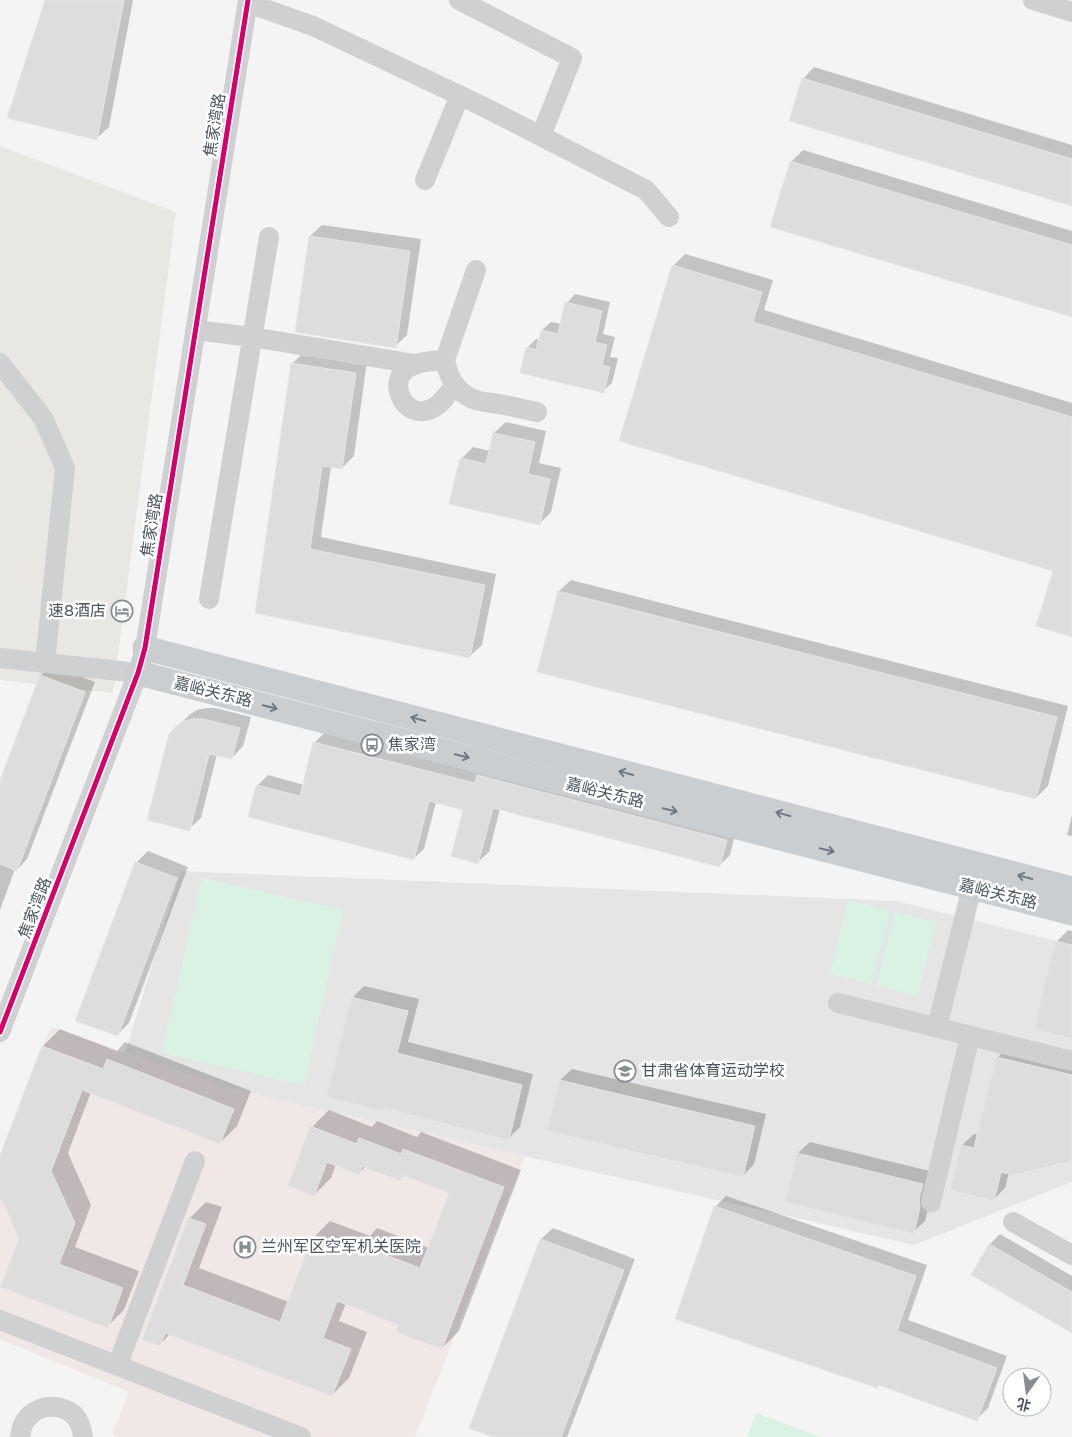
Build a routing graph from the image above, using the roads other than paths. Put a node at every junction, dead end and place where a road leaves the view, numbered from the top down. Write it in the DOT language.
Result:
graph roads {
  1 [pos="459,0"];
  2 [pos="1034,0"];
  3 [pos="248,2"];
  4 [pos="1072,12"];
  5 [pos="460,95"];
  6 [pos="541,136"];
  7 [pos="424,180"];
  8 [pos="669,217"];
  9 [pos="269,237"];
  10 [pos="476,270"];
  11 [pos="195,330"];
  12 [pos="252,337"];
  13 [pos="445,360"];
  14 [pos="0,363"];
  15 [pos="415,364"];
  16 [pos="454,386"];
  17 [pos="537,412"];
  18 [pos="209,600"];
  19 [pos="145,648"];
  20 [pos="0,658"];
  21 [pos="45,663"];
  22 [pos="138,673"];
  23 [pos="972,887"];
  24 [pos="1072,889"];
  25 [pos="1072,913"];
  26 [pos="838,1003"];
  27 [pos="937,1027"];
  28 [pos="0,1032"];
  29 [pos="970,1036"];
  30 [pos="1072,1061"];
  31 [pos="195,1161"];
  32 [pos="931,1202"];
  33 [pos="1013,1222"];
  34 [pos="1072,1255"];
  35 [pos="0,1320"];
  36 [pos="117,1366"];
  37 [pos="20,1437"];
  38 [pos="83,1437"];
  39 [pos="300,1437"];
  1 -- 6 [label="street"];
  2 -- 4 [label="street"];
  3 -- 5 [label="street"];
  3 -- 11 [label="street, 焦家湾路"];
  5 -- 6 [label="street"];
  5 -- 7 [label="street"];
  6 -- 8 [label="street"];
  9 -- 12 [label="street"];
  10 -- 13 [label="street"];
  11 -- 12 [label="street"];
  11 -- 19 [label="street, 焦家湾路"];
  12 -- 15 [label="street"];
  12 -- 18 [label="street"];
  13 -- 15 [label="street"];
  13 -- 16 [label="street"];
  14 -- 21 [label="street"];
  15 -- 16 [label="street"];
  16 -- 17 [label="street"];
  19 -- 22 [label="street, 焦家湾路"];
  24 -- 19 [label="main road, 嘉峪关东路, one-way"];
  20 -- 21 [label="street"];
  21 -- 22 [label="street"];
  22 -- 23 [label="main road, 嘉峪关东路, one-way"];
  22 -- 28 [label="street, 焦家湾路"];
  23 -- 25 [label="main road, 嘉峪关东路"];
  23 -- 27 [label="street"];
  26 -- 27 [label="street"];
  27 -- 29 [label="street"];
  29 -- 30 [label="street"];
  29 -- 32 [label="street"];
  31 -- 36 [label="street"];
  33 -- 34 [label="street"];
  35 -- 36 [label="street"];
  36 -- 39 [label="street"];
  37 -- 38 [label="street"];
}
